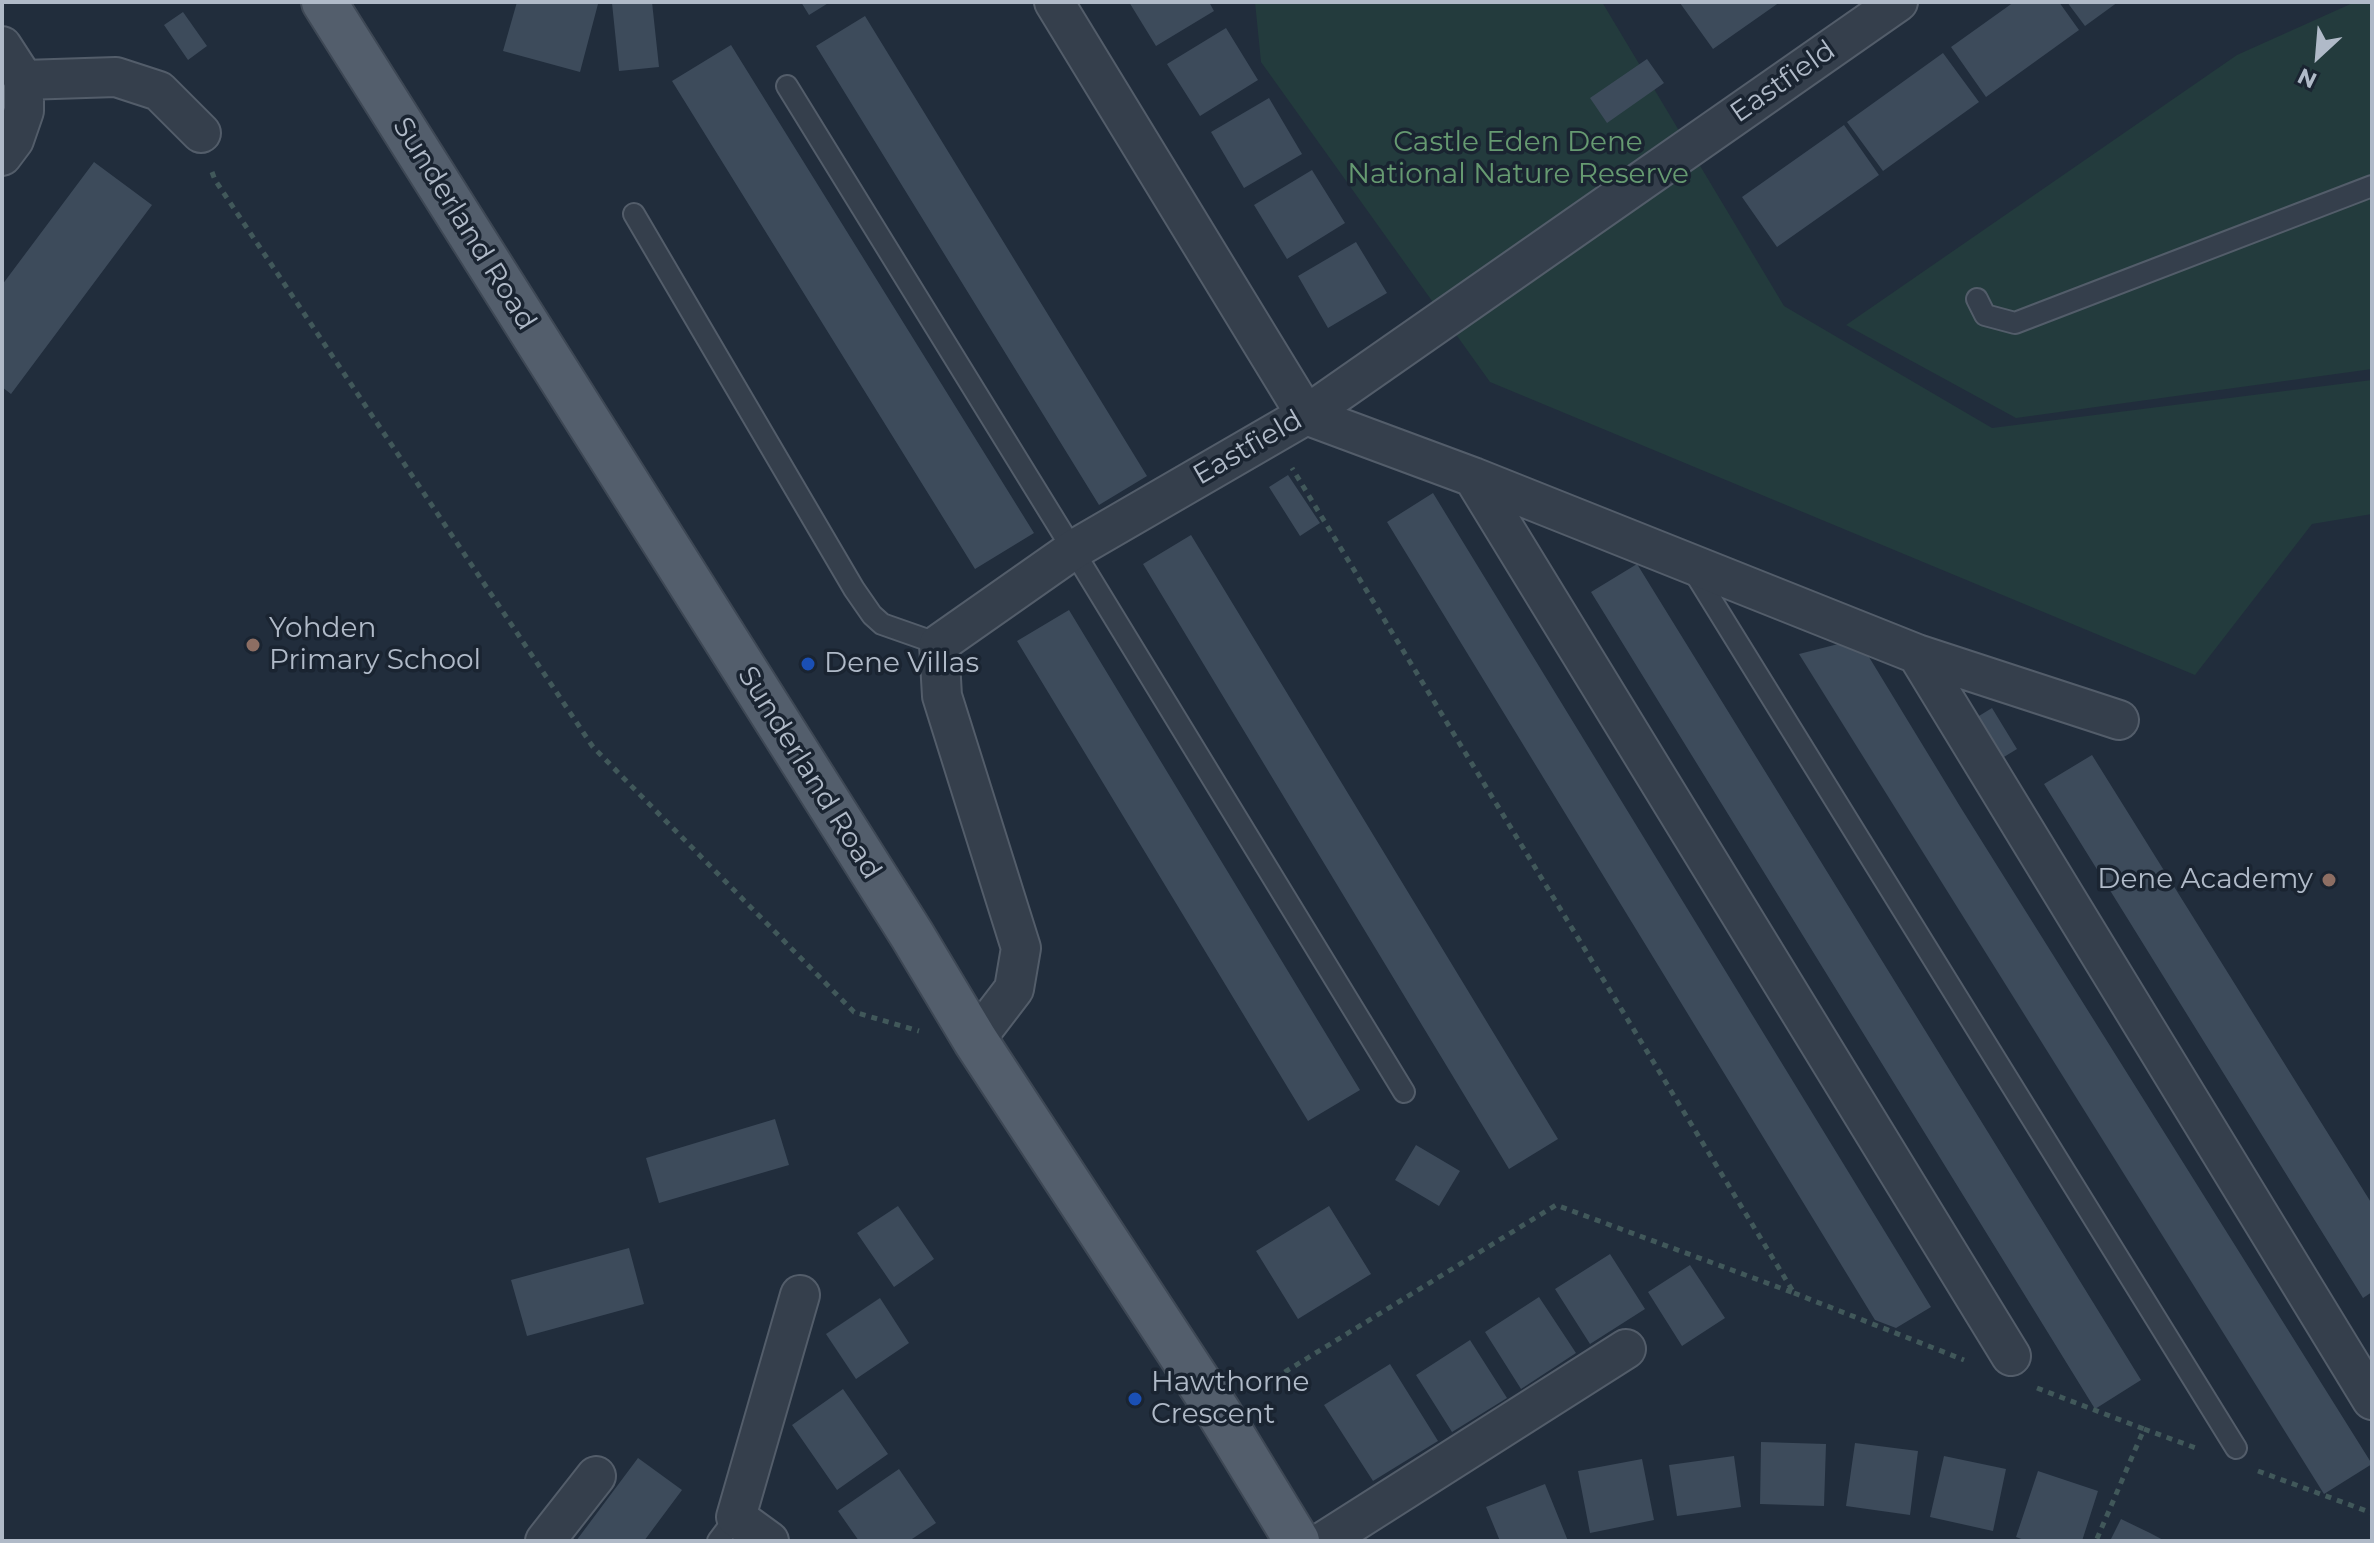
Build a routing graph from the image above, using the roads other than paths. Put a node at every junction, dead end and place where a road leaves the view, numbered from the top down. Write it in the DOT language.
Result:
graph roads {
  1 [pos="324,2"];
  2 [pos="1054,2"];
  3 [pos="1898,2"];
  4 [pos="2,46"];
  5 [pos="24,80"];
  6 [pos="787,86"];
  7 [pos="201,133"];
  8 [pos="2,156"];
  9 [pos="2372,186"];
  10 [pos="634,214"];
  11 [pos="1977,299"];
  12 [pos="1306,415"];
  13 [pos="1473,477"];
  14 [pos="1073,550"];
  15 [pos="1689,564"];
  16 [pos="939,644"];
  17 [pos="1917,654"];
  18 [pos="2119,720"];
  19 [pos="975,1040"];
  20 [pos="1404,1092"];
  21 [pos="800,1295"];
  22 [pos="1626,1349"];
  23 [pos="2011,1356"];
  24 [pos="2369,1389"];
  25 [pos="2236,1448"];
  26 [pos="596,1476"];
  27 [pos="727,1529"];
  28 [pos="545,1541"];
  29 [pos="769,1541"];
  30 [pos="1297,1541"];
  31 [pos="1324,1541"];
  1 -- 19 [label="main road, Sunderland Road"];
  2 -- 12 [label="street"];
  3 -- 12 [label="street, Eastfield"];
  4 -- 5 [label="street"];
  5 -- 7 [label="street"];
  5 -- 8 [label="street"];
  6 -- 14 [label="lane"];
  9 -- 11 [label="lane"];
  10 -- 16 [label="lane"];
  12 -- 13 [label="street"];
  12 -- 14 [label="street, Eastfield"];
  13 -- 15 [label="street"];
  13 -- 23 [label="street"];
  14 -- 16 [label="street, Eastfield"];
  14 -- 20 [label="lane"];
  15 -- 17 [label="street"];
  15 -- 25 [label="lane"];
  16 -- 19 [label="street"];
  17 -- 18 [label="street"];
  17 -- 24 [label="street"];
  19 -- 30 [label="main road, Sunderland Road"];
  21 -- 27 [label="street"];
  22 -- 31 [label="street"];
  26 -- 28 [label="street"];
  27 -- 29 [label="street"];
}
